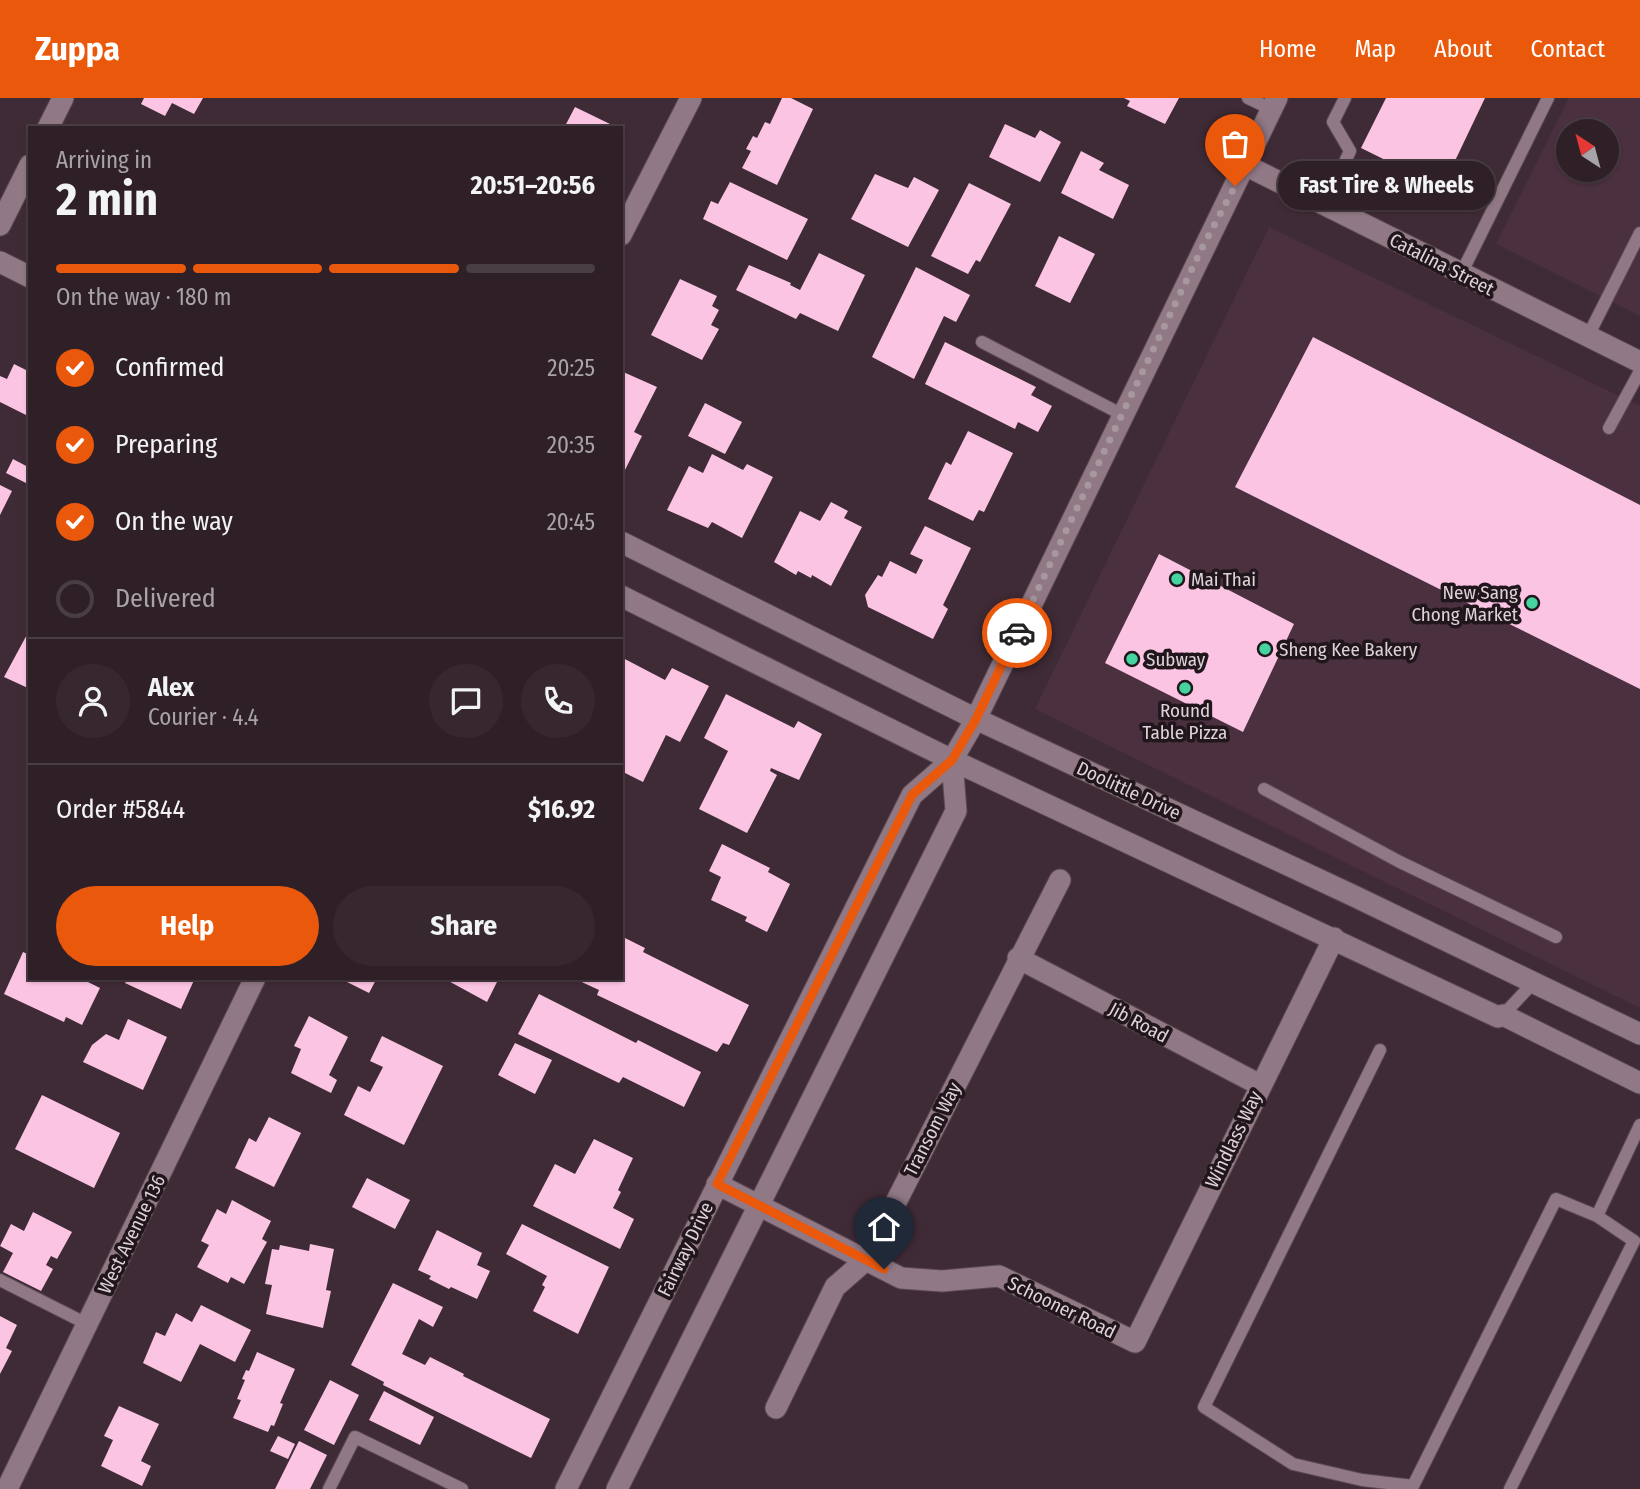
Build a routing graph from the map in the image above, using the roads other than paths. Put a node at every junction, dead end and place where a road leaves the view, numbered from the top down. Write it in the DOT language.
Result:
graph roads {
  1 [pos="63,98"];
  2 [pos="691,98"];
  3 [pos="1248,98"];
  4 [pos="1345,98"];
  5 [pos="1548,98"];
  6 [pos="1274,104"];
  7 [pos="49,126"];
  8 [pos="1245,165"];
  9 [pos="28,169"];
  10 [pos="1325,205"];
  11 [pos="0,225"];
  12 [pos="623,232"];
  13 [pos="1640,233"];
  14 [pos="0,262"];
  15 [pos="1461,274"];
  16 [pos="28,275"];
  17 [pos="1588,335"];
  18 [pos="982,342"];
  19 [pos="1640,362"];
  20 [pos="1640,370"];
  21 [pos="1124,415"];
  22 [pos="1609,428"];
  23 [pos="623,542"];
  24 [pos="623,597"];
  25 [pos="976,719"];
  26 [pos="952,760"];
  27 [pos="1264,789"];
  28 [pos="1059,880"];
  29 [pos="1556,937"];
  30 [pos="1334,938"];
  31 [pos="1018,958"];
  32 [pos="255,980"];
  33 [pos="1534,982"];
  34 [pos="1503,1015"];
  35 [pos="1640,1034"];
  36 [pos="1380,1049"];
  37 [pos="1640,1083"];
  38 [pos="1260,1085"];
  39 [pos="1640,1125"];
  40 [pos="717,1184"];
  41 [pos="758,1205"];
  42 [pos="1597,1216"];
  43 [pos="867,1259"];
  44 [pos="0,1280"];
  45 [pos="87,1324"];
  46 [pos="1135,1342"];
  47 [pos="776,1408"];
  48 [pos="7,1489"];
  49 [pos="329,1489"];
  50 [pos="462,1489"];
  51 [pos="566,1489"];
  52 [pos="617,1489"];
  53 [pos="1510,1489"];
  1 -- 7 [label="street"];
  2 -- 12 [label="street"];
  3 -- 6 [label="lane"];
  4 -- 10 [label="lane"];
  5 -- 15 [label="lane"];
  6 -- 8 [label="street, Fairway Drive"];
  8 -- 10 [label="street, Catalina Street"];
  8 -- 21 [label="street, Fairway Drive"];
  9 -- 11 [label="street"];
  10 -- 15 [label="street, Catalina Street"];
  13 -- 17 [label="lane"];
  14 -- 16 [label="street"];
  15 -- 17 [label="street, Catalina Street"];
  17 -- 19 [label="street, Catalina Street"];
  18 -- 21 [label="lane"];
  20 -- 22 [label="lane"];
  21 -- 25 [label="street, Fairway Drive"];
  23 -- 25 [label="street, Doolittle Drive"];
  24 -- 26 [label="street"];
  25 -- 26 [label="street, Fairway Drive"];
  25 -- 33 [label="street, Doolittle Drive"];
  26 -- 30 [label="street"];
  26 -- 40 [label="street, Fairway Drive"];
  26 -- 41 [label="street"];
  27 -- 29 [label="lane"];
  28 -- 31 [label="street, Transom Way"];
  30 -- 34 [label="street"];
  30 -- 38 [label="street, Windlass Way"];
  31 -- 38 [label="street, Jib Road"];
  31 -- 43 [label="street, Transom Way"];
  32 -- 45 [label="street, West Avenue 136"];
  33 -- 34 [label="lane"];
  33 -- 35 [label="street, Doolittle Drive"];
  34 -- 37 [label="street"];
  36 -- 42 [label="lane"];
  38 -- 46 [label="street, Windlass Way"];
  39 -- 42 [label="lane"];
  40 -- 41 [label="street, Schooner Road"];
  40 -- 51 [label="street, Fairway Drive"];
  41 -- 43 [label="street, Schooner Road"];
  41 -- 52 [label="street"];
  42 -- 53 [label="lane"];
  43 -- 46 [label="street, Schooner Road"];
  43 -- 47 [label="street, Transom Way"];
  44 -- 45 [label="lane"];
  45 -- 48 [label="street, West Avenue 136"];
  49 -- 50 [label="lane"];
}
